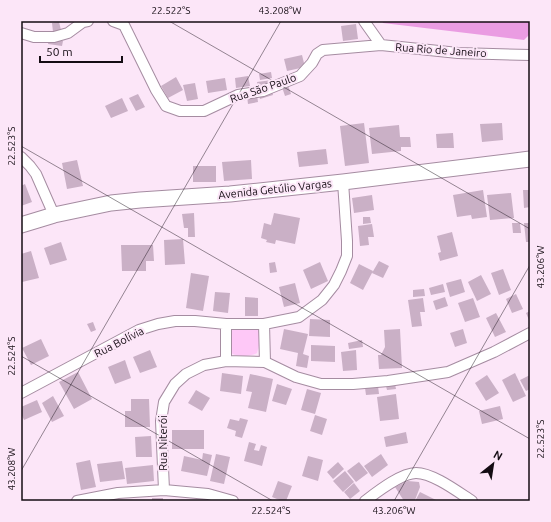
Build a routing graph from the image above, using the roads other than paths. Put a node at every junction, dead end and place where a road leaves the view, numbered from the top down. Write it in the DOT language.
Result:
graph roads {
  1 [pos="88,21"];
  2 [pos="114,21"];
  3 [pos="364,21"];
  4 [pos="21,33"];
  5 [pos="381,45"];
  6 [pos="530,55"];
  7 [pos="21,157"];
  8 [pos="530,159"];
  9 [pos="343,182"];
  10 [pos="54,215"];
  11 [pos="21,225"];
  12 [pos="226,324"];
  13 [pos="264,324"];
  14 [pos="530,333"];
  15 [pos="226,361"];
  16 [pos="265,362"];
  17 [pos="21,393"];
  18 [pos="164,490"];
  19 [pos="77,501"];
  20 [pos="233,501"];
  21 [pos="365,501"];
  22 [pos="472,501"];
  1 -- 4 [label="street"];
  2 -- 5 [label="street, Rua São Paulo"];
  3 -- 5 [label="street, Rua Rio de Janeiro"];
  5 -- 6 [label="street, Rua Rio de Janeiro"];
  7 -- 10 [label="street"];
  8 -- 9 [label="street, Avenida Getúlio Vargas"];
  9 -- 10 [label="street, Avenida Getúlio Vargas"];
  9 -- 13 [label="street, Rua Bolívia"];
  10 -- 11 [label="street, Avenida Getúlio Vargas"];
  12 -- 13 [label="street, Rua Bolívia"];
  12 -- 15 [label="street"];
  12 -- 17 [label="street, Rua Bolívia"];
  13 -- 16 [label="street"];
  14 -- 16 [label="street"];
  15 -- 16 [label="street, Rua Niterói"];
  15 -- 18 [label="street, Rua Niterói"];
  18 -- 19 [label="street"];
  18 -- 20 [label="street"];
  21 -- 22 [label="street"];
}
